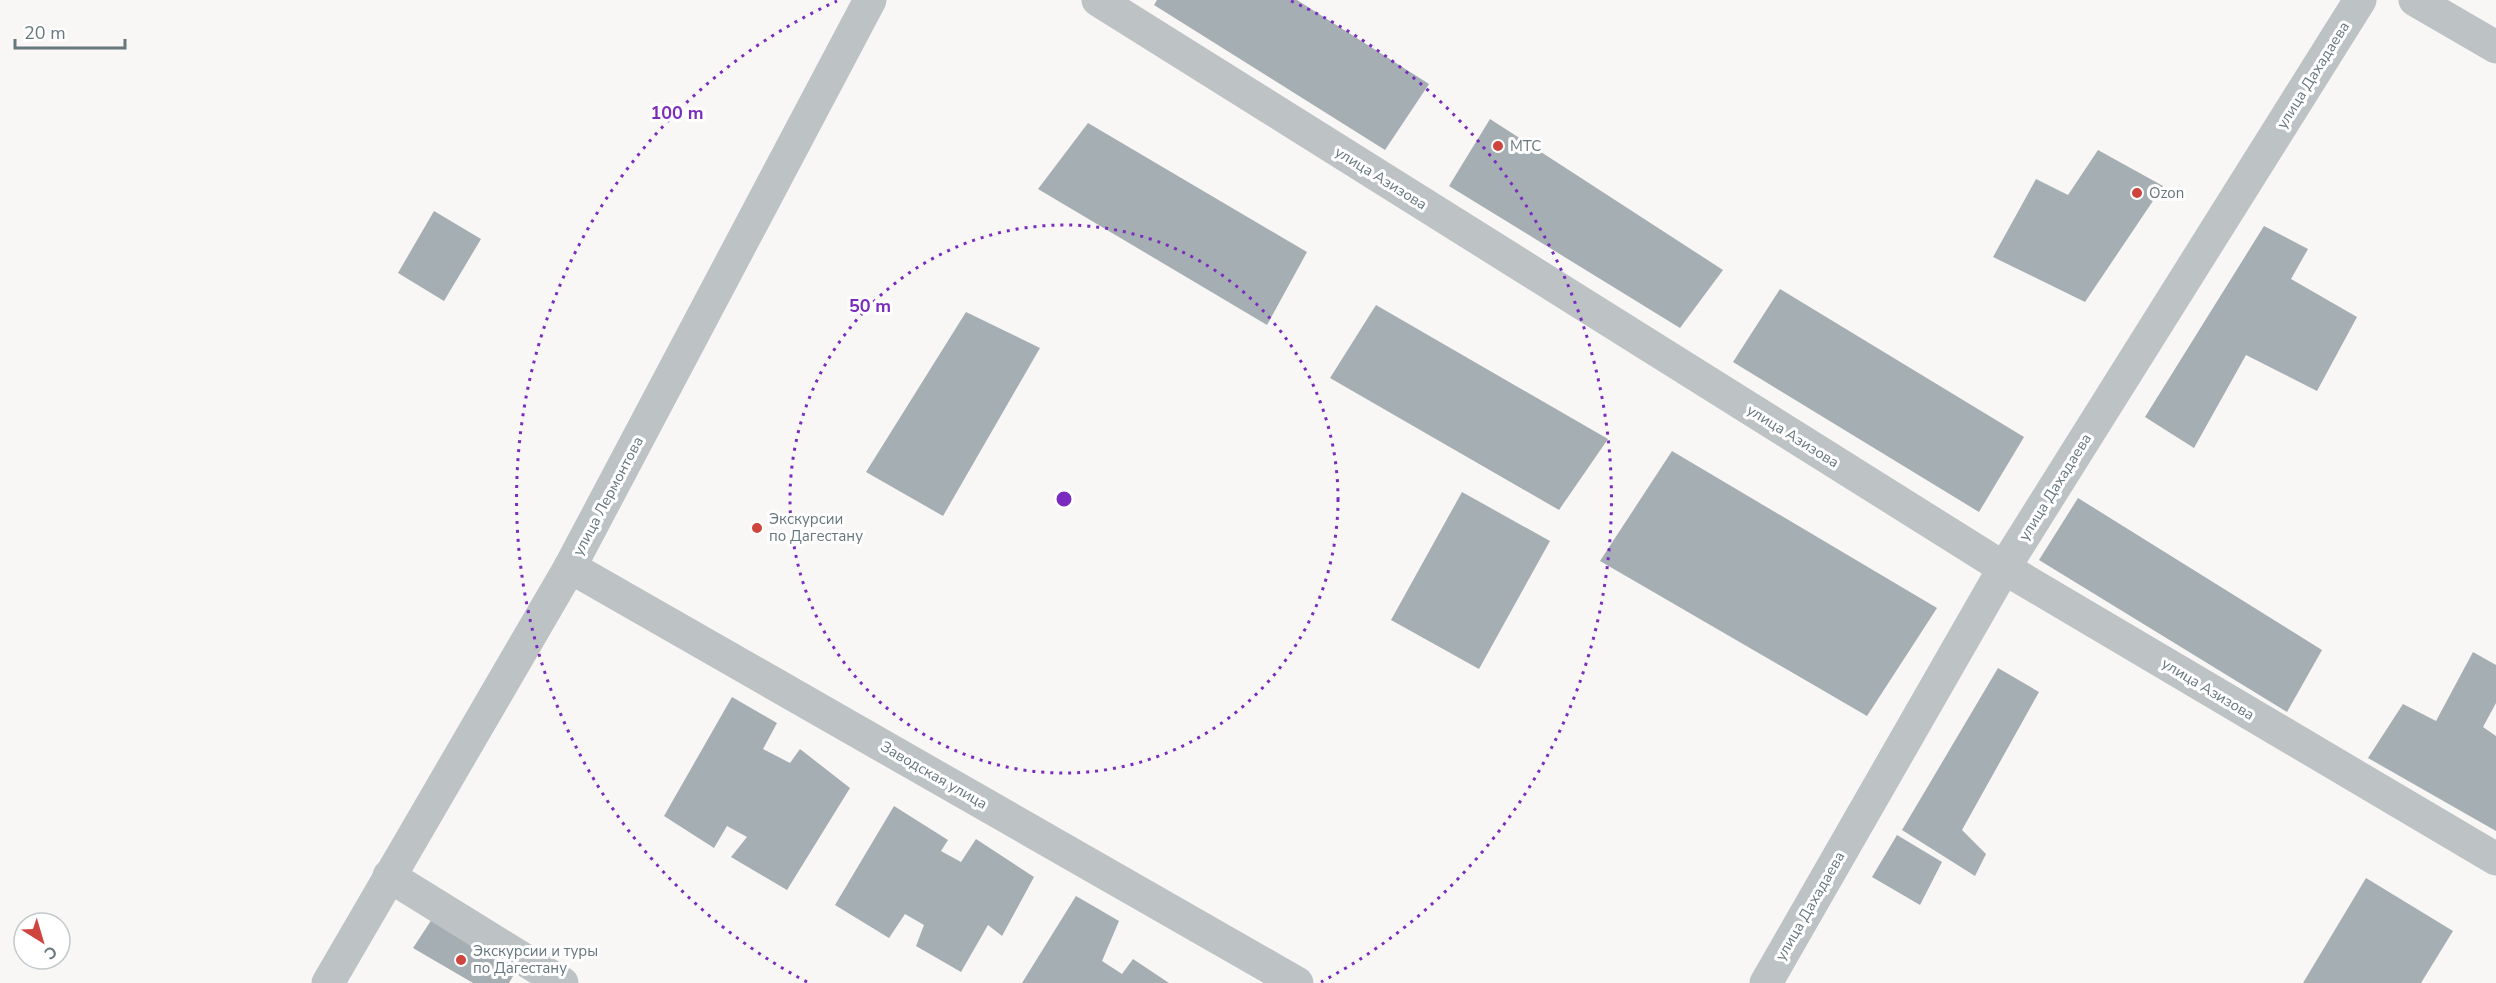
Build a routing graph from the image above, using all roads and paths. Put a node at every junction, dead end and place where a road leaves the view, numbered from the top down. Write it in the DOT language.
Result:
graph roads {
  1 [pos="870,0"];
  2 [pos="1098,0"];
  3 [pos="2360,0"];
  4 [pos="2415,0"];
  5 [pos="2496,47"];
  6 [pos="570,567"];
  7 [pos="2004,568"];
  8 [pos="2496,859"];
  9 [pos="389,876"];
  10 [pos="328,983"];
  11 [pos="562,983"];
  12 [pos="1297,983"];
  13 [pos="1766,983"];
  1 -- 6 [label="street, улица Лермонтова"];
  2 -- 7 [label="street, улица Азизова"];
  3 -- 7 [label="street, улица Дахадаева"];
  4 -- 5 [label="street"];
  6 -- 9 [label="street, улица Лермонтова"];
  6 -- 12 [label="street, Заводская улица"];
  7 -- 8 [label="street, улица Азизова"];
  7 -- 13 [label="street, улица Дахадаева"];
  9 -- 10 [label="street, улица Лермонтова"];
  9 -- 11 [label="street"];
}
